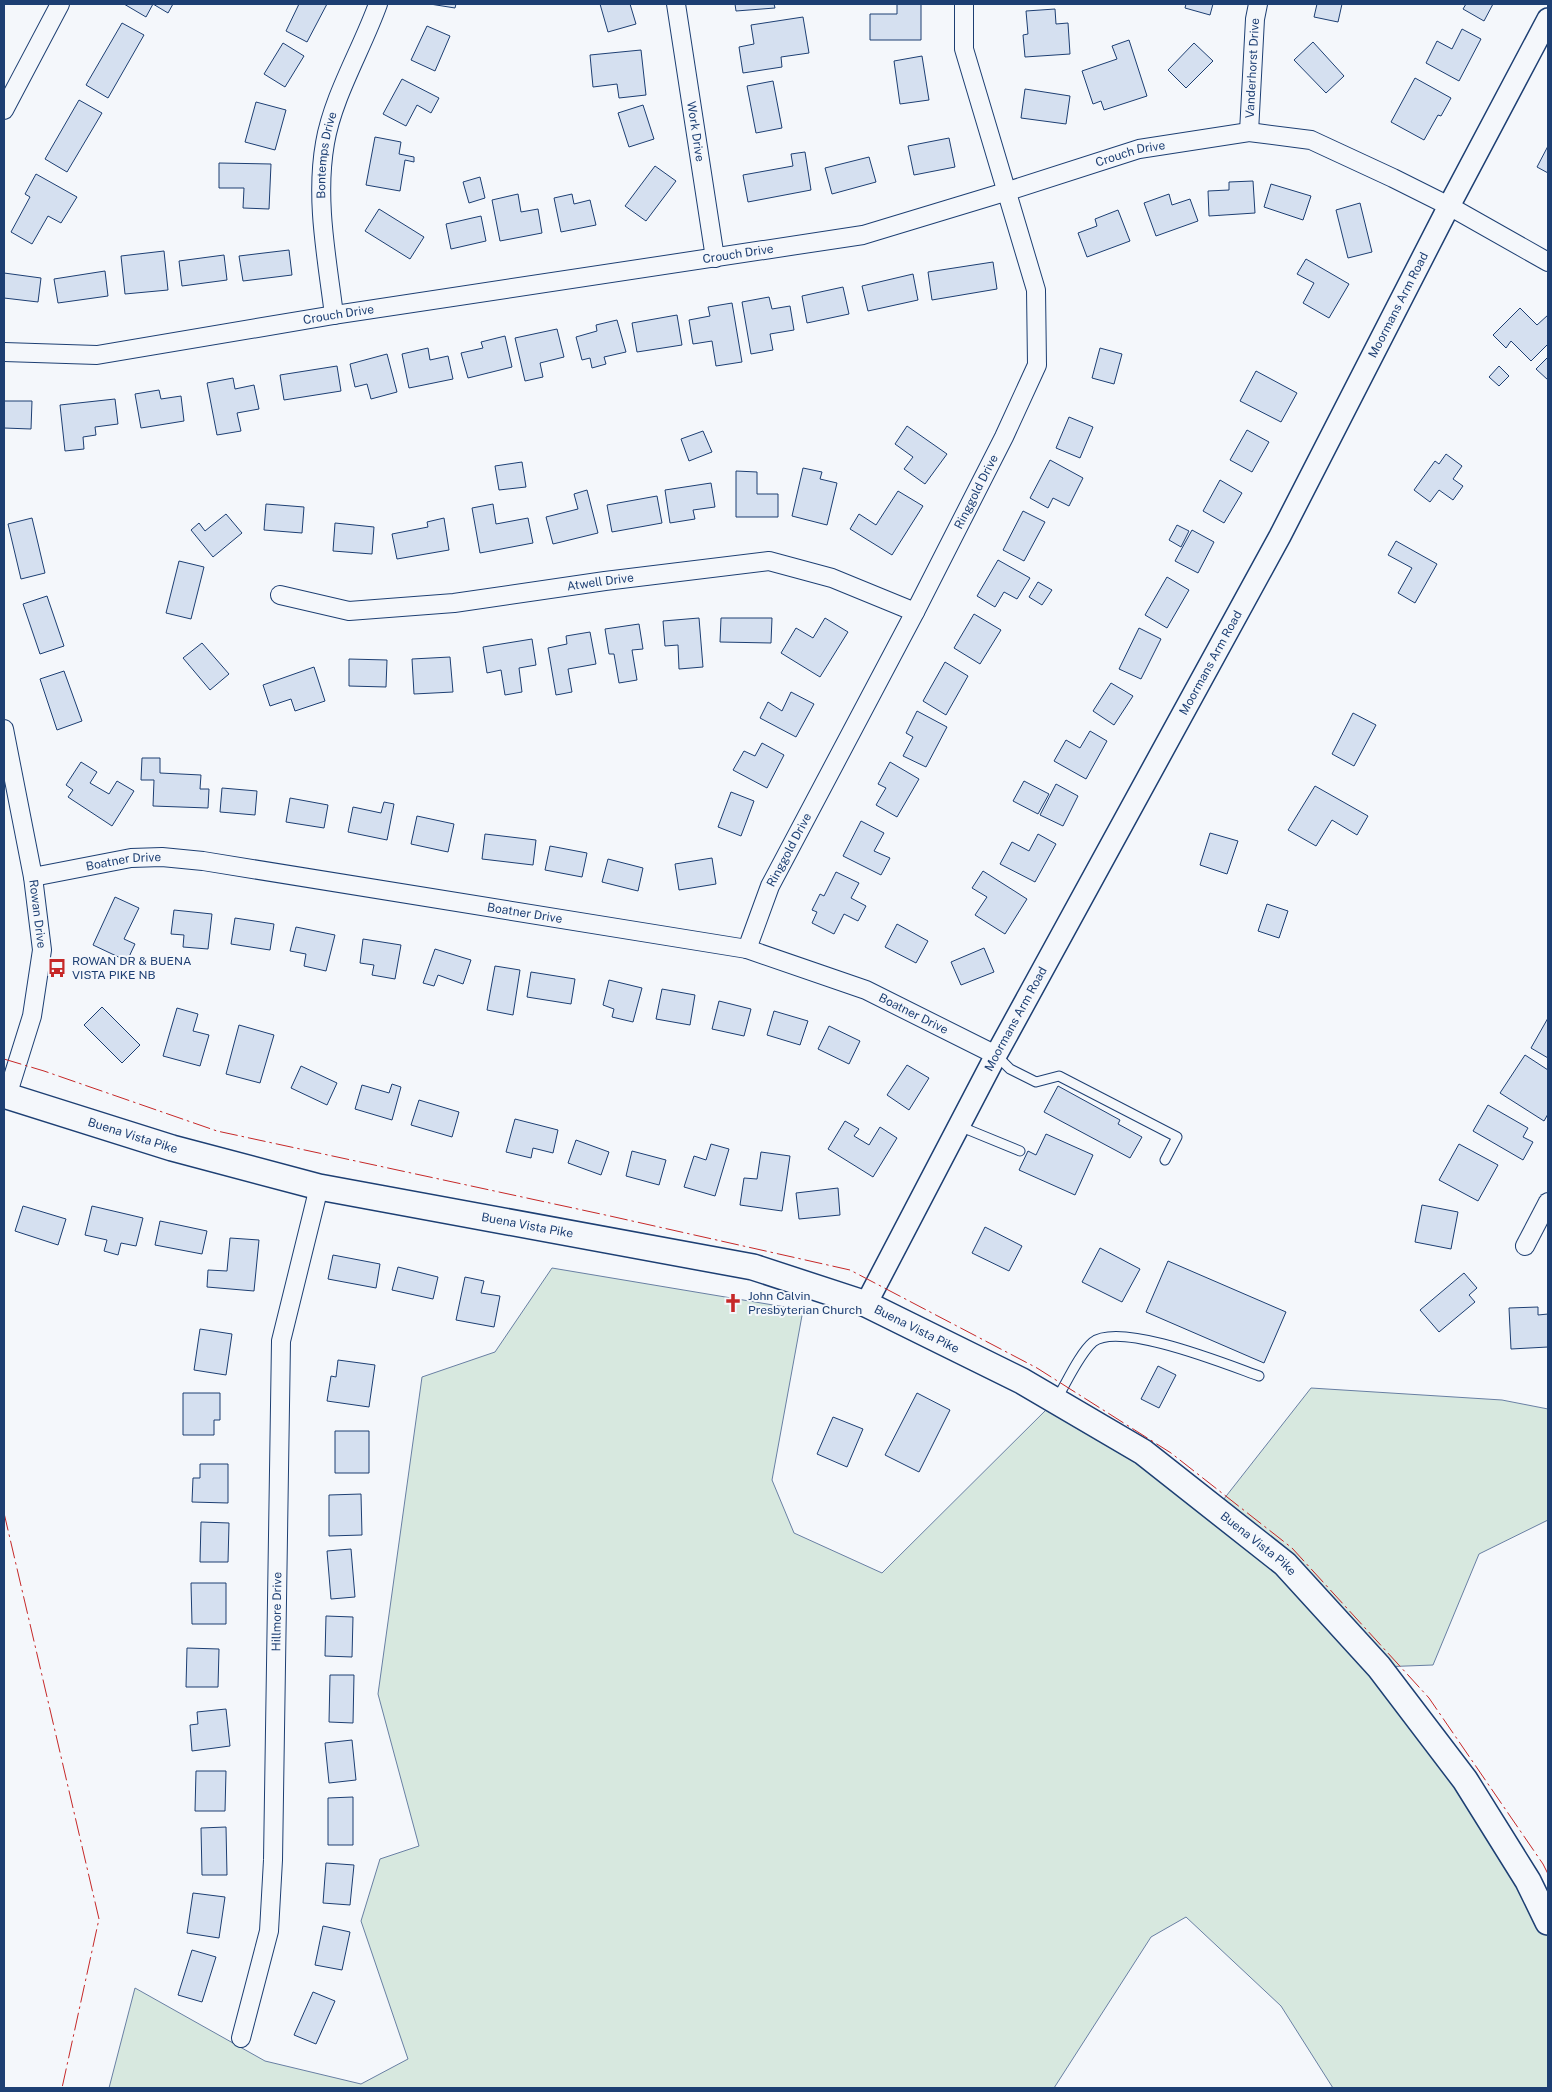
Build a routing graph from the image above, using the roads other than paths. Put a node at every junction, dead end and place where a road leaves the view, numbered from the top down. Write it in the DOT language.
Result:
graph roads {
  1 [pos="60,4"];
  2 [pos="378,4"];
  3 [pos="676,4"];
  4 [pos="964,4"];
  5 [pos="1258,4"];
  6 [pos="1548,19"];
  7 [pos="4,110"];
  8 [pos="1249,132"];
  9 [pos="1005,192"];
  10 [pos="1449,206"];
  11 [pos="715,258"];
  12 [pos="1548,262"];
  13 [pos="334,315"];
  14 [pos="4,352"];
  15 [pos="280,595"];
  16 [pos="915,612"];
  17 [pos="4,729"];
  18 [pos="33,877"];
  19 [pos="747,949"];
  20 [pos="996,1055"];
  21 [pos="5,1095"];
  22 [pos="959,1126"];
  23 [pos="1020,1151"];
  24 [pos="1165,1160"];
  25 [pos="319,1187"];
  26 [pos="1548,1202"];
  27 [pos="1525,1246"];
  28 [pos="866,1304"];
  29 [pos="1259,1376"];
  30 [pos="1055,1400"];
  31 [pos="1548,1922"];
  32 [pos="242,2038"];
  1 -- 7 [label="street"];
  2 -- 13 [label="street, Bontemps Drive"];
  3 -- 11 [label="street, Work Drive"];
  4 -- 9 [label="street, Ringgold Drive"];
  5 -- 8 [label="street, Vanderhorst Drive"];
  6 -- 10 [label="street, Moormans Arm Road"];
  8 -- 9 [label="street, Crouch Drive"];
  8 -- 10 [label="street, Crouch Drive"];
  9 -- 11 [label="street, Crouch Drive"];
  9 -- 16 [label="street, Ringgold Drive"];
  10 -- 12 [label="street, Crouch Drive"];
  10 -- 20 [label="street, Moormans Arm Road"];
  11 -- 13 [label="street, Crouch Drive"];
  13 -- 14 [label="street, Crouch Drive"];
  15 -- 16 [label="street, Atwell Drive"];
  16 -- 19 [label="street, Ringgold Drive"];
  17 -- 18 [label="street, Rowan Drive"];
  18 -- 19 [label="street, Boatner Drive"];
  18 -- 21 [label="street, Rowan Drive"];
  19 -- 20 [label="street, Boatner Drive"];
  20 -- 22 [label="street, Moormans Arm Road"];
  20 -- 24 [label="lane"];
  21 -- 25 [label="main road, Buena Vista Pike"];
  22 -- 23 [label="lane"];
  22 -- 28 [label="street, Moormans Arm Road"];
  25 -- 28 [label="main road, Buena Vista Pike"];
  25 -- 32 [label="street, Hillmore Drive"];
  26 -- 27 [label="street"];
  28 -- 30 [label="main road, Buena Vista Pike"];
  29 -- 30 [label="lane"];
  30 -- 31 [label="main road, Buena Vista Pike"];
}
